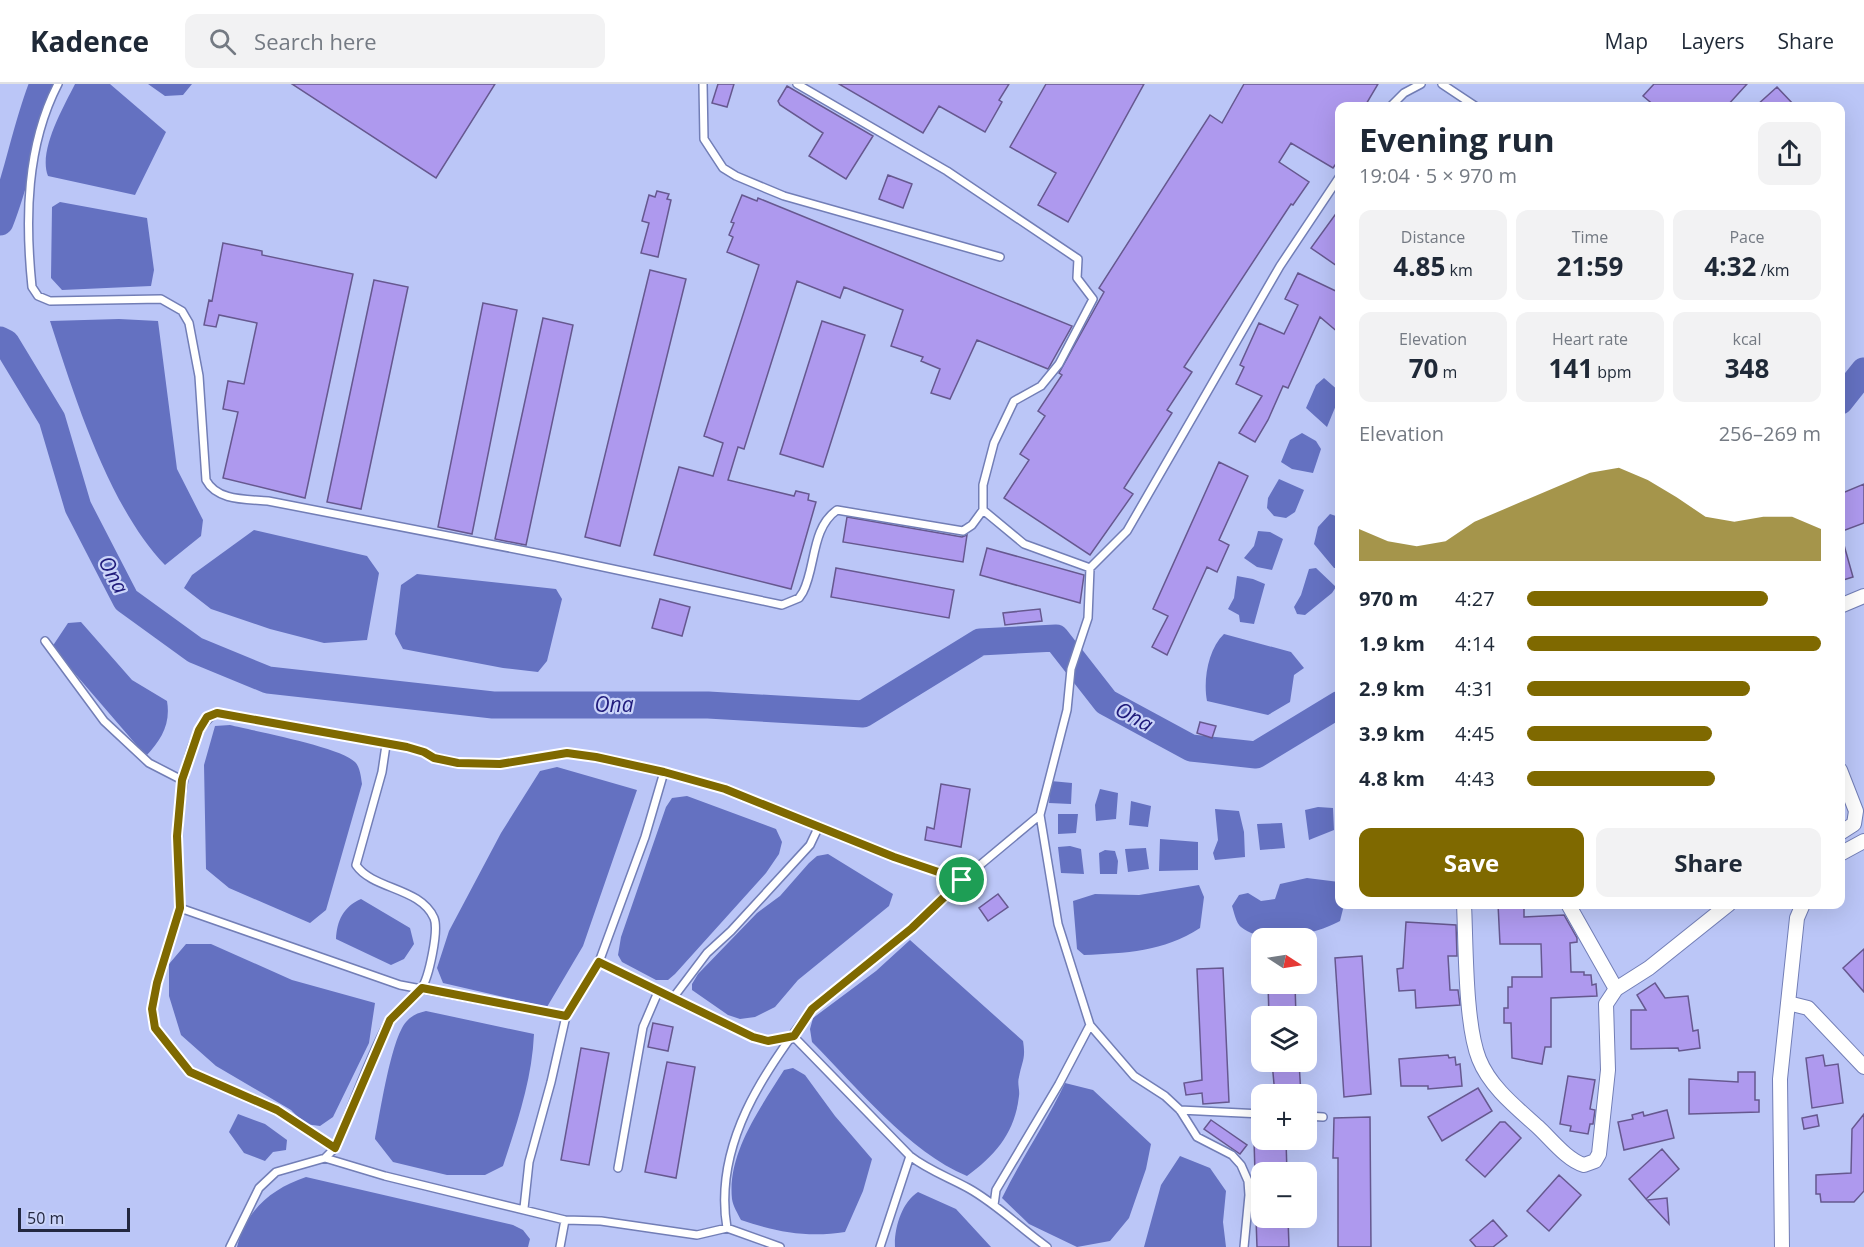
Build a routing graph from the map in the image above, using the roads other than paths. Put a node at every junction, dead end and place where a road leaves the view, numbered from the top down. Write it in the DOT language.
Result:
graph roads {
  1 [pos="58,84"];
  2 [pos="703,84"];
  3 [pos="797,84"];
  4 [pos="1421,84"];
  5 [pos="1442,84"];
  6 [pos="1396,102"];
  7 [pos="1469,102"];
  8 [pos="1335,184"];
  9 [pos="1000,257"];
  10 [pos="983,510"];
  11 [pos="1090,568"];
  12 [pos="1864,596"];
  13 [pos="1845,604"];
  14 [pos="45,641"];
  15 [pos="386,745"];
  16 [pos="664,772"];
  17 [pos="182,780"];
  18 [pos="1845,783"];
  19 [pos="1040,815"];
  20 [pos="819,826"];
  21 [pos="1845,830"];
  22 [pos="1864,841"];
  23 [pos="1845,851"];
  24 [pos="962,880"];
  25 [pos="180,908"];
  26 [pos="1464,909"];
  27 [pos="1572,909"];
  28 [pos="1723,909"];
  29 [pos="1801,909"];
  30 [pos="599,962"];
  31 [pos="422,988"];
  32 [pos="1616,989"];
  33 [pos="658,992"];
  34 [pos="673,998"];
  35 [pos="1788,1003"];
  36 [pos="566,1016"];
  37 [pos="1090,1025"];
  38 [pos="794,1036"];
  39 [pos="1864,1067"];
  40 [pos="1180,1110"];
  41 [pos="1251,1113"];
  42 [pos="1317,1117"];
  43 [pos="1323,1117"];
  44 [pos="335,1148"];
  45 [pos="910,1156"];
  46 [pos="326,1158"];
  47 [pos="618,1168"];
  48 [pos="994,1205"];
  49 [pos="524,1208"];
  50 [pos="565,1220"];
  51 [pos="727,1228"];
  52 [pos="769,1246"];
  53 [pos="230,1247"];
  54 [pos="560,1247"];
  55 [pos="780,1247"];
  56 [pos="880,1247"];
  57 [pos="1047,1247"];
  58 [pos="1244,1247"];
  59 [pos="1782,1247"];
  1 -- 10 [label="lane"];
  2 -- 9 [label="lane"];
  3 -- 10 [label="lane"];
  4 -- 6 [label="lane"];
  5 -- 7 [label="lane"];
  8 -- 11 [label="lane"];
  10 -- 11 [label="lane"];
  11 -- 19 [label="lane"];
  12 -- 13 [label="street"];
  14 -- 17 [label="lane"];
  15 -- 16 [label="lane"];
  15 -- 17 [label="lane"];
  15 -- 31 [label="lane"];
  16 -- 20 [label="lane"];
  16 -- 30 [label="lane"];
  17 -- 25 [label="lane"];
  18 -- 21 [label="street"];
  19 -- 24 [label="lane"];
  19 -- 37 [label="lane"];
  20 -- 24 [label="lane"];
  20 -- 34 [label="lane"];
  22 -- 23 [label="street"];
  24 -- 38 [label="lane"];
  25 -- 31 [label="lane"];
  25 -- 44 [label="lane"];
  26 -- 32 [label="street"];
  27 -- 32 [label="street"];
  28 -- 32 [label="street"];
  29 -- 35 [label="street"];
  30 -- 33 [label="lane"];
  30 -- 36 [label="lane"];
  31 -- 36 [label="lane"];
  31 -- 44 [label="lane"];
  33 -- 34 [label="lane"];
  33 -- 47 [label="lane"];
  34 -- 38 [label="lane"];
  35 -- 39 [label="street"];
  35 -- 59 [label="street"];
  36 -- 49 [label="lane"];
  37 -- 40 [label="lane"];
  37 -- 48 [label="lane"];
  38 -- 45 [label="lane"];
  38 -- 51 [label="lane"];
  40 -- 41 [label="lane"];
  40 -- 58 [label="lane"];
  42 -- 43 [label="lane"];
  44 -- 46 [label="lane"];
  45 -- 48 [label="lane"];
  45 -- 56 [label="lane"];
  46 -- 49 [label="lane"];
  46 -- 53 [label="lane"];
  48 -- 57 [label="lane"];
  49 -- 50 [label="lane"];
  50 -- 51 [label="lane"];
  50 -- 54 [label="lane"];
  51 -- 52 [label="lane"];
  52 -- 55 [label="lane"];
}
